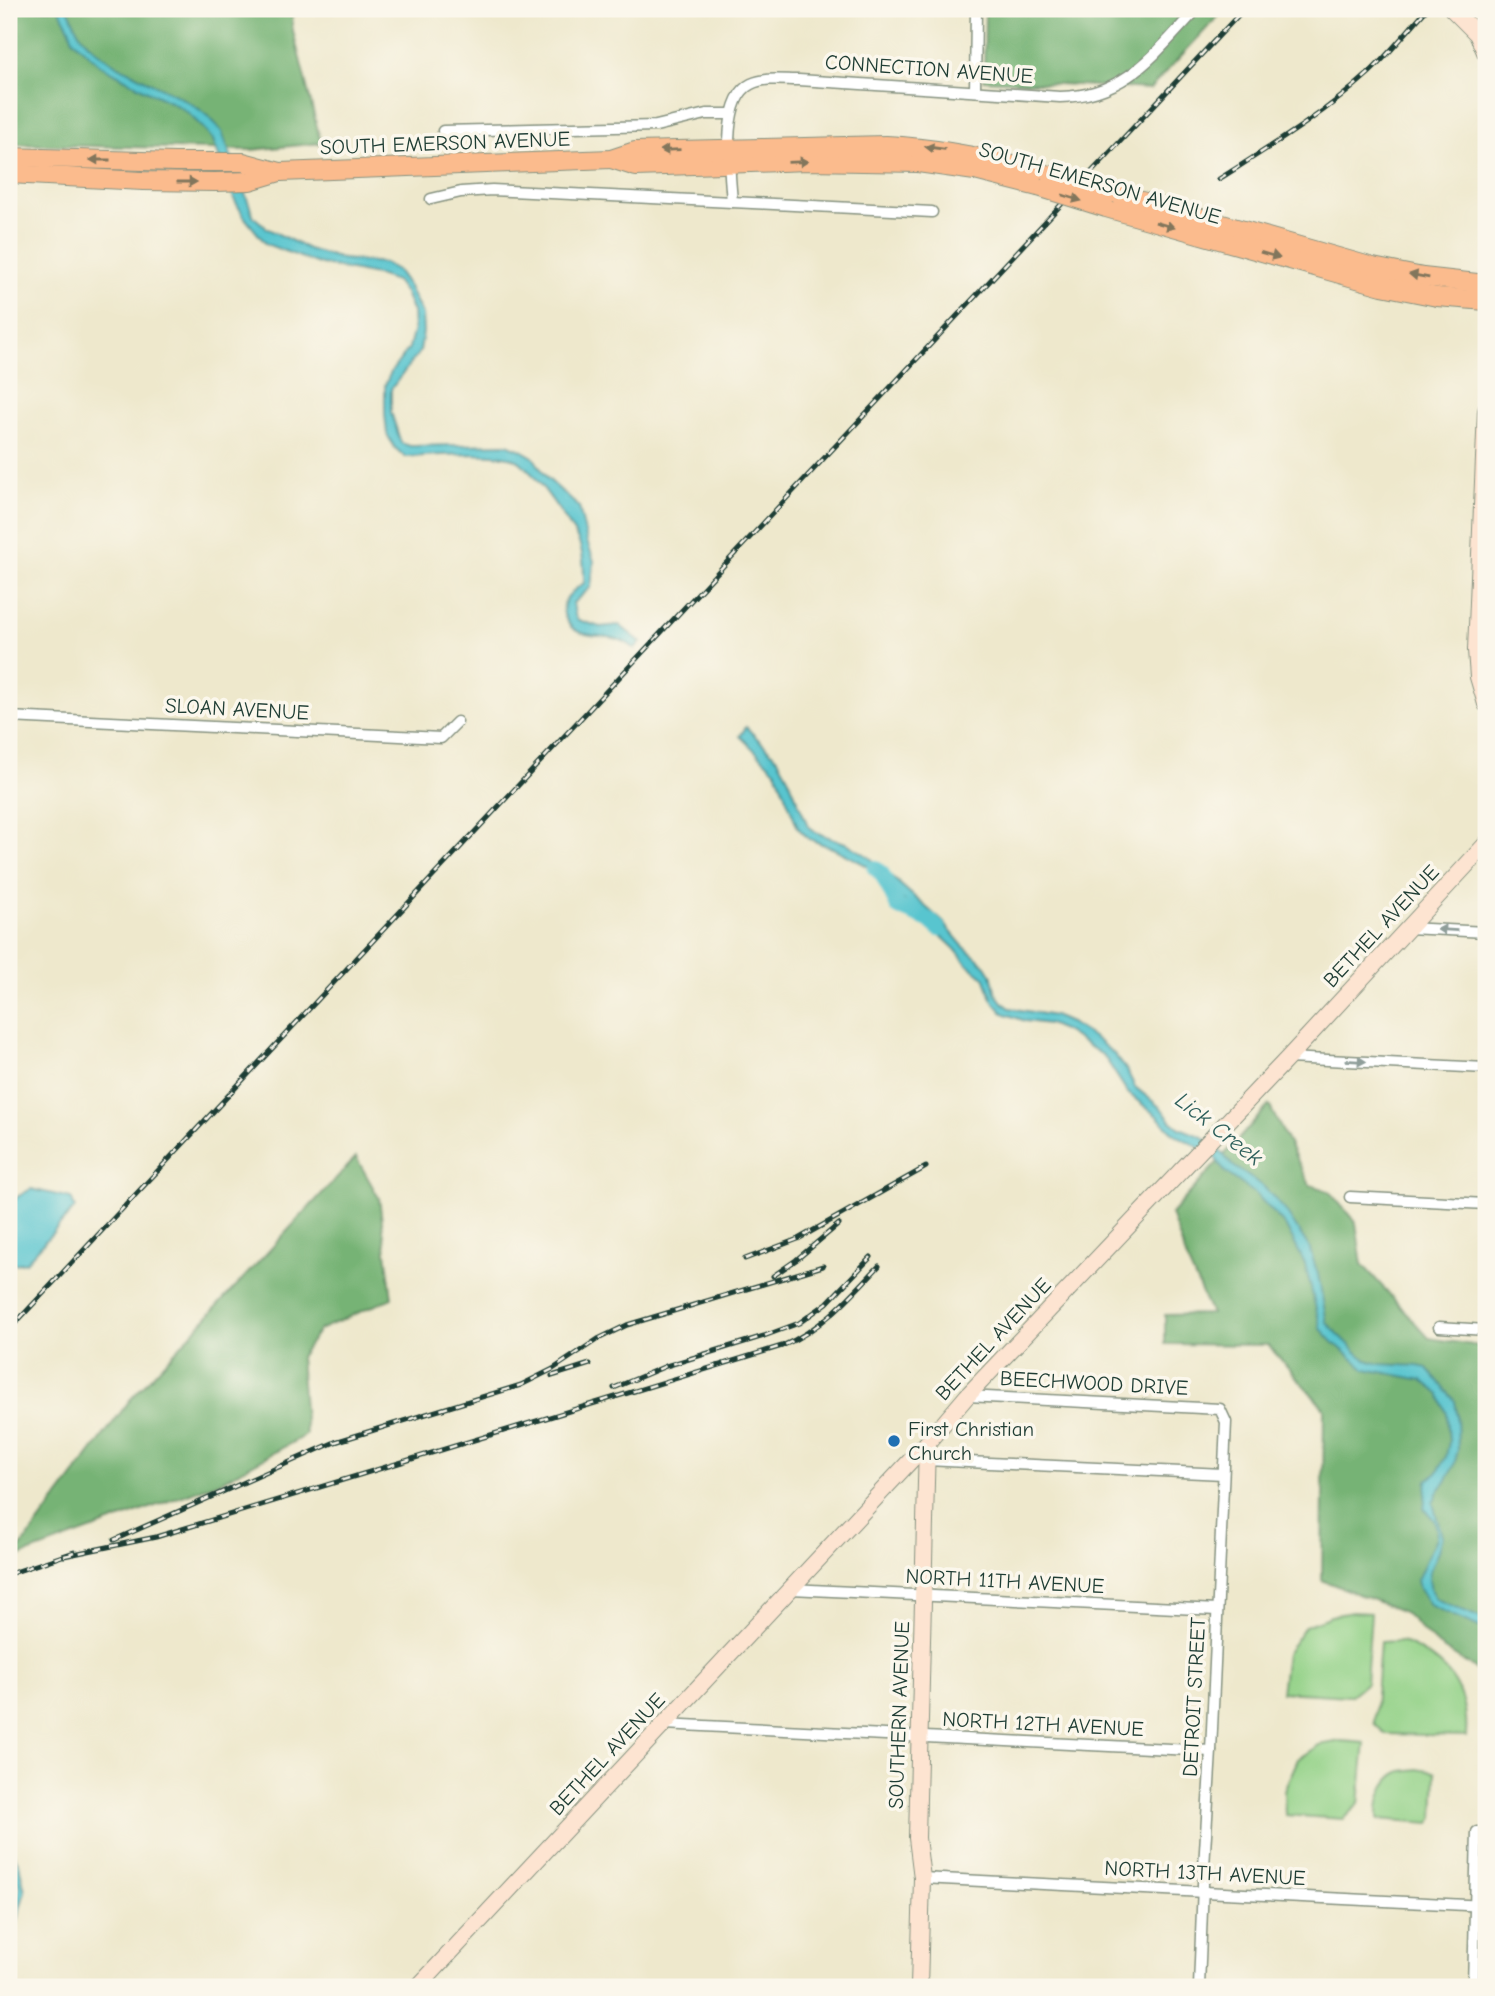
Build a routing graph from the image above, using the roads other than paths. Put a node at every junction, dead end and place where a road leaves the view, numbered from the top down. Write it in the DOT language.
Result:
graph roads {
  1 [pos="976,9"];
  2 [pos="1197,9"];
  3 [pos="1452,9"];
  4 [pos="1486,54"];
  5 [pos="975,91"];
  6 [pos="731,114"];
  7 [pos="443,131"];
  8 [pos="730,156"];
  9 [pos="9,157"];
  10 [pos="280,172"];
  11 [pos="9,174"];
  12 [pos="431,199"];
  13 [pos="1112,201"];
  14 [pos="732,202"];
  15 [pos="932,212"];
  16 [pos="1486,284"];
  17 [pos="1486,301"];
  18 [pos="1486,410"];
  19 [pos="1486,704"];
  20 [pos="9,717"];
  21 [pos="457,722"];
  22 [pos="1486,844"];
  23 [pos="1408,928"];
  24 [pos="1486,932"];
  25 [pos="1288,1058"];
  26 [pos="1486,1068"];
  27 [pos="1350,1197"];
  28 [pos="1486,1204"];
  29 [pos="1439,1327"];
  30 [pos="1486,1330"];
  31 [pos="967,1396"];
  32 [pos="1220,1409"];
  33 [pos="927,1452"];
  34 [pos="1223,1474"];
  35 [pos="791,1589"];
  36 [pos="923,1596"];
  37 [pos="1217,1610"];
  38 [pos="663,1724"];
  39 [pos="919,1737"];
  40 [pos="1211,1751"];
  41 [pos="1486,1832"];
  42 [pos="922,1878"];
  43 [pos="1202,1892"];
  44 [pos="1481,1905"];
  45 [pos="418,1987"];
  46 [pos="919,1987"];
  47 [pos="1199,1987"];
  48 [pos="1473,1987"];
  1 -- 5 [label="street"];
  2 -- 5 [label="street, CONNECTION AVENUE"];
  3 -- 4 [label="street"];
  5 -- 6 [label="street, CONNECTION AVENUE"];
  6 -- 7 [label="street, SOUTH EMERSON AVENUE"];
  6 -- 8 [label="street"];
  8 -- 10 [label="main road, SOUTH EMERSON AVENUE"];
  8 -- 13 [label="main road, SOUTH EMERSON AVENUE, bridge"];
  8 -- 14 [label="street"];
  10 -- 9 [label="main road, SOUTH EMERSON AVENUE, one-way"];
  11 -- 10 [label="main road, SOUTH EMERSON AVENUE, one-way"];
  12 -- 14 [label="street"];
  16 -- 13 [label="main road, SOUTH EMERSON AVENUE, one-way"];
  13 -- 17 [label="main road, SOUTH EMERSON AVENUE, one-way"];
  14 -- 15 [label="street"];
  18 -- 19 [label="street"];
  20 -- 21 [label="street, SLOAN AVENUE"];
  22 -- 23 [label="street, BETHEL AVENUE"];
  24 -- 23 [label="street, one-way"];
  23 -- 25 [label="street, BETHEL AVENUE"];
  25 -- 26 [label="street, one-way"];
  25 -- 31 [label="street, BETHEL AVENUE"];
  27 -- 28 [label="street"];
  29 -- 30 [label="street"];
  31 -- 32 [label="street, BEECHWOOD DRIVE"];
  31 -- 33 [label="street, BETHEL AVENUE"];
  32 -- 34 [label="street, DETROIT STREET"];
  33 -- 34 [label="street"];
  33 -- 35 [label="street, BETHEL AVENUE"];
  33 -- 36 [label="street, SOUTHERN AVENUE"];
  34 -- 37 [label="street, DETROIT STREET"];
  35 -- 36 [label="street, NORTH 11TH AVENUE"];
  35 -- 38 [label="street, BETHEL AVENUE"];
  36 -- 37 [label="street, NORTH 11TH AVENUE"];
  36 -- 39 [label="street, SOUTHERN AVENUE"];
  37 -- 40 [label="street, DETROIT STREET"];
  38 -- 39 [label="street, NORTH 12TH AVENUE"];
  38 -- 45 [label="street, BETHEL AVENUE"];
  39 -- 40 [label="street, NORTH 12TH AVENUE"];
  39 -- 42 [label="street, SOUTHERN AVENUE"];
  40 -- 43 [label="street, DETROIT STREET"];
  41 -- 44 [label="street"];
  42 -- 43 [label="street, NORTH 13TH AVENUE"];
  42 -- 46 [label="street, SOUTHERN AVENUE"];
  43 -- 44 [label="street, NORTH 13TH AVENUE"];
  43 -- 47 [label="street, DETROIT STREET"];
  44 -- 48 [label="street"];
}
